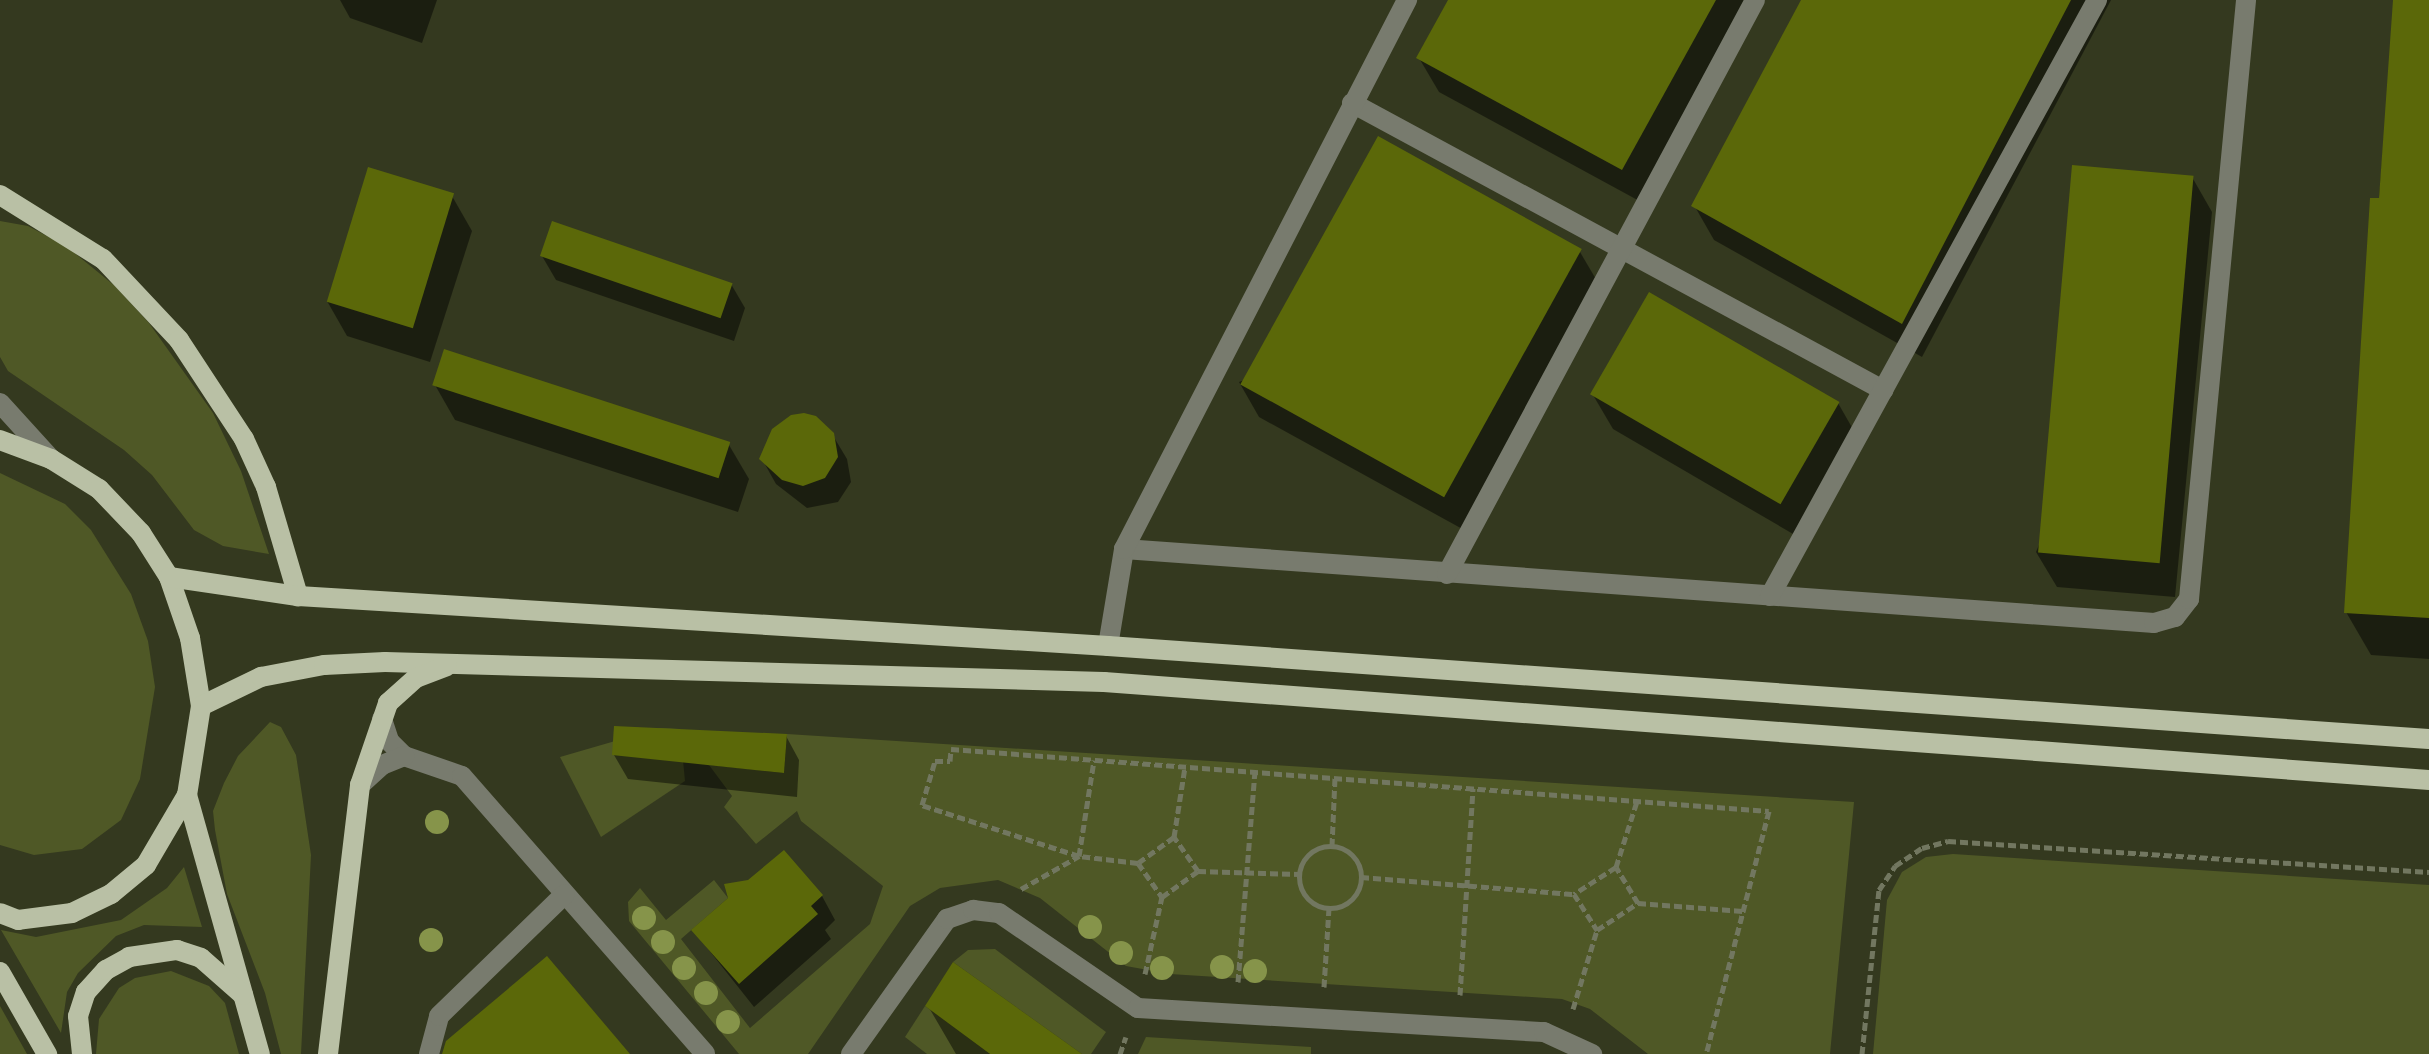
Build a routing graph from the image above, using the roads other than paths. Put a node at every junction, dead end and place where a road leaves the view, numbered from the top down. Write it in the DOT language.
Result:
graph roads {
  1 [pos="1407,0"];
  2 [pos="1755,0"];
  3 [pos="2097,0"];
  4 [pos="2246,0"];
  5 [pos="1352,103"];
  6 [pos="0,195"];
  7 [pos="1623,247"];
  8 [pos="1883,390"];
  9 [pos="0,403"];
  10 [pos="0,440"];
  11 [pos="51,459"];
  12 [pos="1124,549"];
  13 [pos="1447,574"];
  14 [pos="169,577"];
  15 [pos="298,596"];
  16 [pos="1770,596"];
  17 [pos="1108,646"];
  18 [pos="455,663"];
  19 [pos="1104,682"];
  20 [pos="201,706"];
  21 [pos="382,719"];
  22 [pos="2429,739"];
  23 [pos="404,756"];
  24 [pos="2429,780"];
  25 [pos="360,785"];
  26 [pos="187,795"];
  27 [pos="565,894"];
  28 [pos="0,913"];
  29 [pos="0,972"];
  30 [pos="246,997"];
  31 [pos="47,1054"];
  32 [pos="82,1054"];
  33 [pos="260,1054"];
  34 [pos="328,1054"];
  35 [pos="429,1054"];
  36 [pos="705,1054"];
  37 [pos="851,1054"];
  38 [pos="1592,1054"];
  1 -- 5 [label="lane"];
  2 -- 7 [label="lane"];
  3 -- 8 [label="lane"];
  4 -- 16 [label="lane"];
  5 -- 7 [label="lane"];
  5 -- 12 [label="lane"];
  6 -- 15 [label="main road"];
  7 -- 8 [label="lane"];
  7 -- 13 [label="lane"];
  8 -- 16 [label="lane"];
  9 -- 11 [label="lane"];
  10 -- 11 [label="main road"];
  11 -- 14 [label="main road"];
  12 -- 13 [label="lane"];
  12 -- 17 [label="lane"];
  13 -- 16 [label="lane"];
  14 -- 15 [label="main road"];
  14 -- 20 [label="main road"];
  15 -- 17 [label="main road"];
  17 -- 19 [label="main road"];
  17 -- 22 [label="main road"];
  18 -- 19 [label="main road"];
  18 -- 20 [label="main road"];
  18 -- 21 [label="main road"];
  19 -- 24 [label="main road"];
  20 -- 26 [label="main road"];
  21 -- 23 [label="lane"];
  21 -- 25 [label="main road"];
  23 -- 25 [label="lane"];
  23 -- 27 [label="lane"];
  25 -- 34 [label="main road"];
  26 -- 28 [label="main road"];
  26 -- 30 [label="main road"];
  27 -- 35 [label="lane"];
  27 -- 36 [label="lane"];
  29 -- 31 [label="main road"];
  30 -- 32 [label="main road"];
  30 -- 33 [label="main road"];
  37 -- 38 [label="lane"];
}
